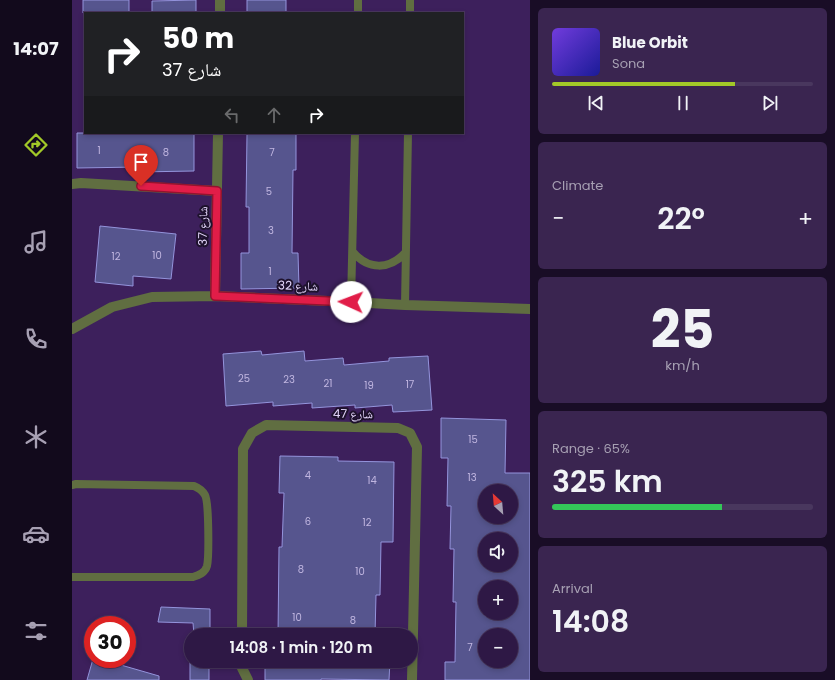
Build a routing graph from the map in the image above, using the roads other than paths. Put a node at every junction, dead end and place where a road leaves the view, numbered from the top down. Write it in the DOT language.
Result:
graph roads {
  1 [pos="220,0"];
  2 [pos="358,0"];
  3 [pos="410,0"];
  4 [pos="220,12"];
  5 [pos="358,12"];
  6 [pos="410,12"];
  7 [pos="218,134"];
  8 [pos="355,134"];
  9 [pos="408,134"];
  10 [pos="72,184"];
  11 [pos="217,191"];
  12 [pos="353,252"];
  13 [pos="405,253"];
  14 [pos="215,296"];
  15 [pos="351,302"];
  16 [pos="405,305"];
  17 [pos="530,309"];
  18 [pos="72,329"];
  19 [pos="72,485"];
  20 [pos="72,576"];
  21 [pos="242,628"];
  22 [pos="413,628"];
  23 [pos="242,668"];
  24 [pos="412,668"];
  25 [pos="248,680"];
  26 [pos="412,680"];
  1 -- 4 [label="street"];
  2 -- 5 [label="lane"];
  3 -- 6 [label="lane"];
  7 -- 11 [label="street, شارع 37"];
  8 -- 12 [label="lane"];
  9 -- 13 [label="lane"];
  10 -- 11 [label="street"];
  11 -- 14 [label="street, شارع 37"];
  12 -- 13 [label="lane"];
  12 -- 15 [label="lane"];
  13 -- 16 [label="lane"];
  14 -- 15 [label="street, شارع 32"];
  14 -- 18 [label="street, شارع 32"];
  15 -- 16 [label="street, شارع 32"];
  16 -- 17 [label="street, شارع 32"];
  19 -- 20 [label="lane"];
  21 -- 22 [label="street, شارع 47"];
  23 -- 25 [label="street"];
  24 -- 26 [label="street, شارع 47"];
}
